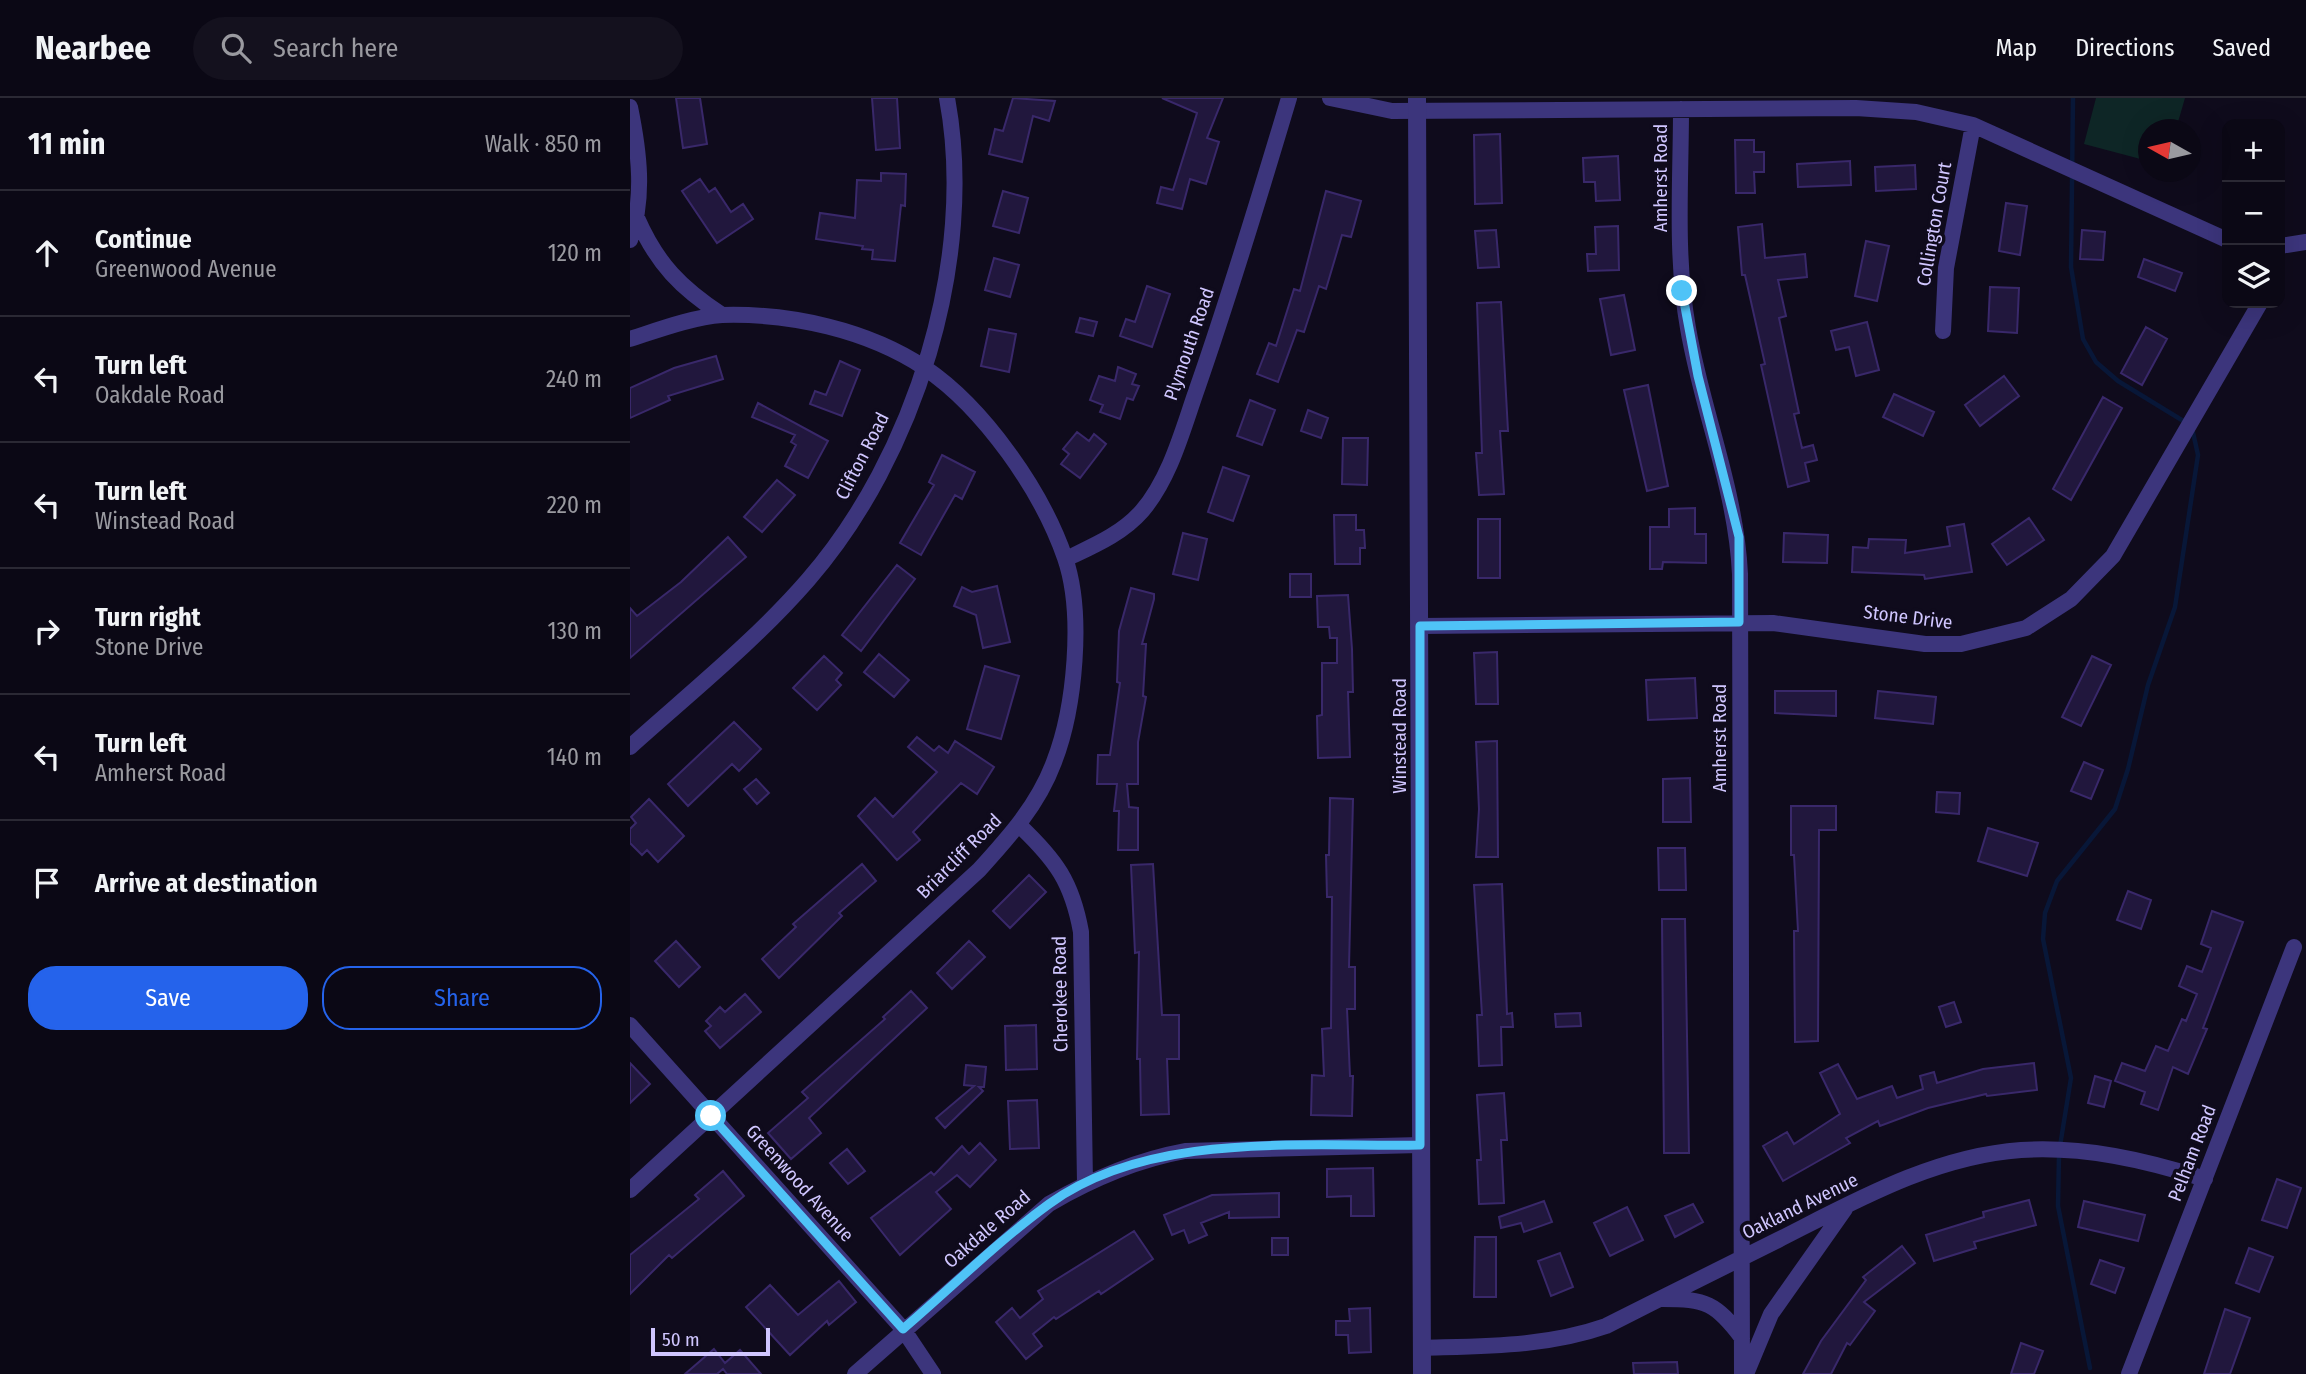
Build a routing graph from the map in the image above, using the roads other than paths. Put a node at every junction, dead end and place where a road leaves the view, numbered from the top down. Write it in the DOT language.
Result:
graph roads {
  1 [pos="1289,98"];
  2 [pos="1330,98"];
  3 [pos="950,102"];
  4 [pos="1417,104"];
  5 [pos="630,107"];
  6 [pos="1681,109"];
  7 [pos="1973,125"];
  8 [pos="637,218"];
  9 [pos="2222,238"];
  10 [pos="630,240"];
  11 [pos="2306,242"];
  12 [pos="2285,245"];
  13 [pos="2257,308"];
  14 [pos="722,316"];
  15 [pos="1943,331"];
  16 [pos="630,339"];
  17 [pos="924,368"];
  18 [pos="1066,559"];
  19 [pos="1739,622"];
  20 [pos="1420,626"];
  21 [pos="630,747"];
  22 [pos="1019,825"];
  23 [pos="2294,947"];
  24 [pos="630,1025"];
  25 [pos="711,1116"];
  26 [pos="1420,1145"];
  27 [pos="2204,1179"];
  28 [pos="1085,1183"];
  29 [pos="630,1190"];
  30 [pos="1851,1204"];
  31 [pos="1742,1258"];
  32 [pos="1658,1299"];
  33 [pos="903,1329"];
  34 [pos="1742,1338"];
  35 [pos="1422,1348"];
  36 [pos="855,1374"];
  37 [pos="933,1374"];
  38 [pos="1422,1374"];
  39 [pos="1744,1374"];
  40 [pos="2129,1374"];
  1 -- 18 [label="street, Plymouth Road"];
  2 -- 4 [label="street"];
  3 -- 17 [label="street, Clifton Road"];
  4 -- 6 [label="street"];
  4 -- 20 [label="street, Winstead Road"];
  5 -- 8 [label="street"];
  6 -- 7 [label="street"];
  6 -- 19 [label="street, Amherst Road"];
  7 -- 9 [label="street"];
  7 -- 15 [label="street, Collington Court"];
  8 -- 10 [label="street"];
  8 -- 14 [label="street"];
  11 -- 12 [label="street"];
  13 -- 19 [label="street, Stone Drive"];
  14 -- 16 [label="street, Briarcliff Road"];
  14 -- 17 [label="street, Briarcliff Road"];
  17 -- 18 [label="street, Briarcliff Road"];
  17 -- 21 [label="street, Clifton Road"];
  18 -- 22 [label="street, Briarcliff Road"];
  19 -- 20 [label="street, Stone Drive"];
  19 -- 31 [label="street, Amherst Road"];
  20 -- 26 [label="street, Winstead Road"];
  22 -- 25 [label="street, Briarcliff Road"];
  22 -- 28 [label="street, Cherokee Road"];
  23 -- 27 [label="street, Pelham Road"];
  24 -- 25 [label="street, Greenwood Avenue"];
  25 -- 29 [label="street, Briarcliff Road"];
  25 -- 33 [label="street, Greenwood Avenue"];
  26 -- 28 [label="street, Oakdale Road"];
  26 -- 35 [label="street, Winstead Road"];
  27 -- 30 [label="street, Oakland Avenue"];
  27 -- 40 [label="street, Pelham Road"];
  28 -- 33 [label="street, Oakdale Road"];
  30 -- 31 [label="street, Oakland Avenue"];
  30 -- 39 [label="street"];
  31 -- 32 [label="street, Oakland Avenue"];
  31 -- 34 [label="street, Amherst Road"];
  32 -- 34 [label="street"];
  32 -- 35 [label="street, Oakland Avenue"];
  33 -- 36 [label="street, Oakdale Road"];
  33 -- 37 [label="street, Greenwood Avenue"];
  34 -- 39 [label="street, Amherst Road"];
  35 -- 38 [label="street, Winstead Road"];
}
